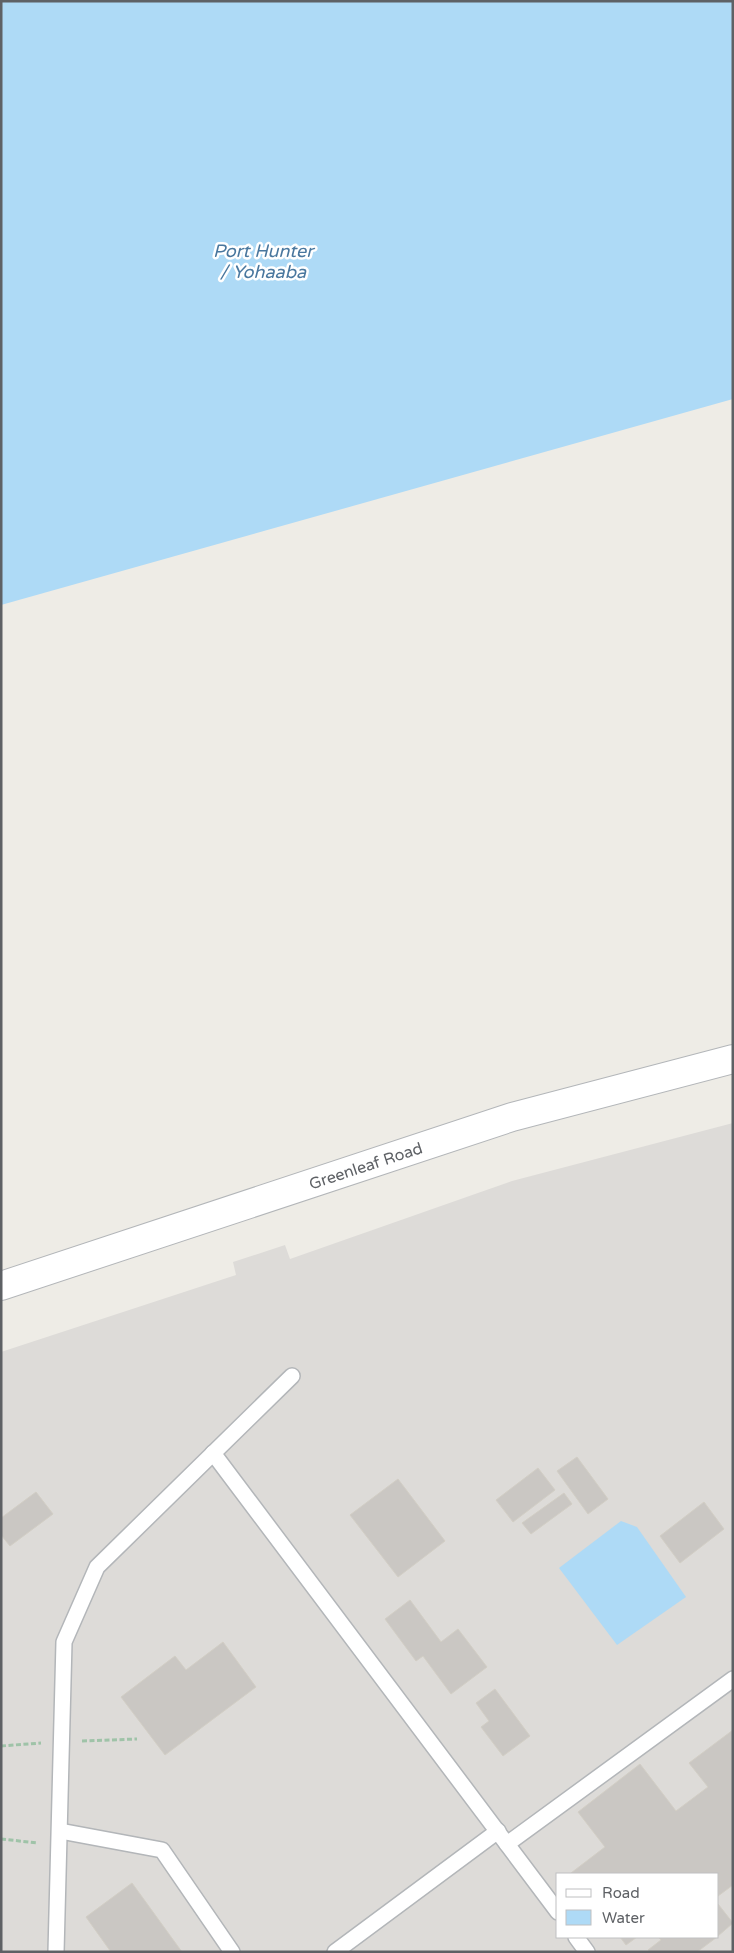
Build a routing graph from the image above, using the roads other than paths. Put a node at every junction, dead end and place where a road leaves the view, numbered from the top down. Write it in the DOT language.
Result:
graph roads {
  1 [pos="733,1059"];
  2 [pos="1,1286"];
  3 [pos="292,1376"];
  4 [pos="213,1452"];
  5 [pos="733,1679"];
  6 [pos="498,1831"];
  7 [pos="59,1839"];
  8 [pos="507,1844"];
  9 [pos="556,1909"];
  10 [pos="577,1938"];
  11 [pos="56,1952"];
  12 [pos="232,1952"];
  13 [pos="335,1952"];
  14 [pos="587,1952"];
  1 -- 2 [label="street, Greenleaf Road"];
  3 -- 4 [label="lane"];
  4 -- 6 [label="lane"];
  4 -- 7 [label="lane"];
  5 -- 8 [label="lane"];
  6 -- 8 [label="lane"];
  6 -- 13 [label="lane"];
  7 -- 11 [label="lane"];
  7 -- 12 [label="lane"];
  8 -- 9 [label="lane"];
  10 -- 14 [label="lane"];
}
